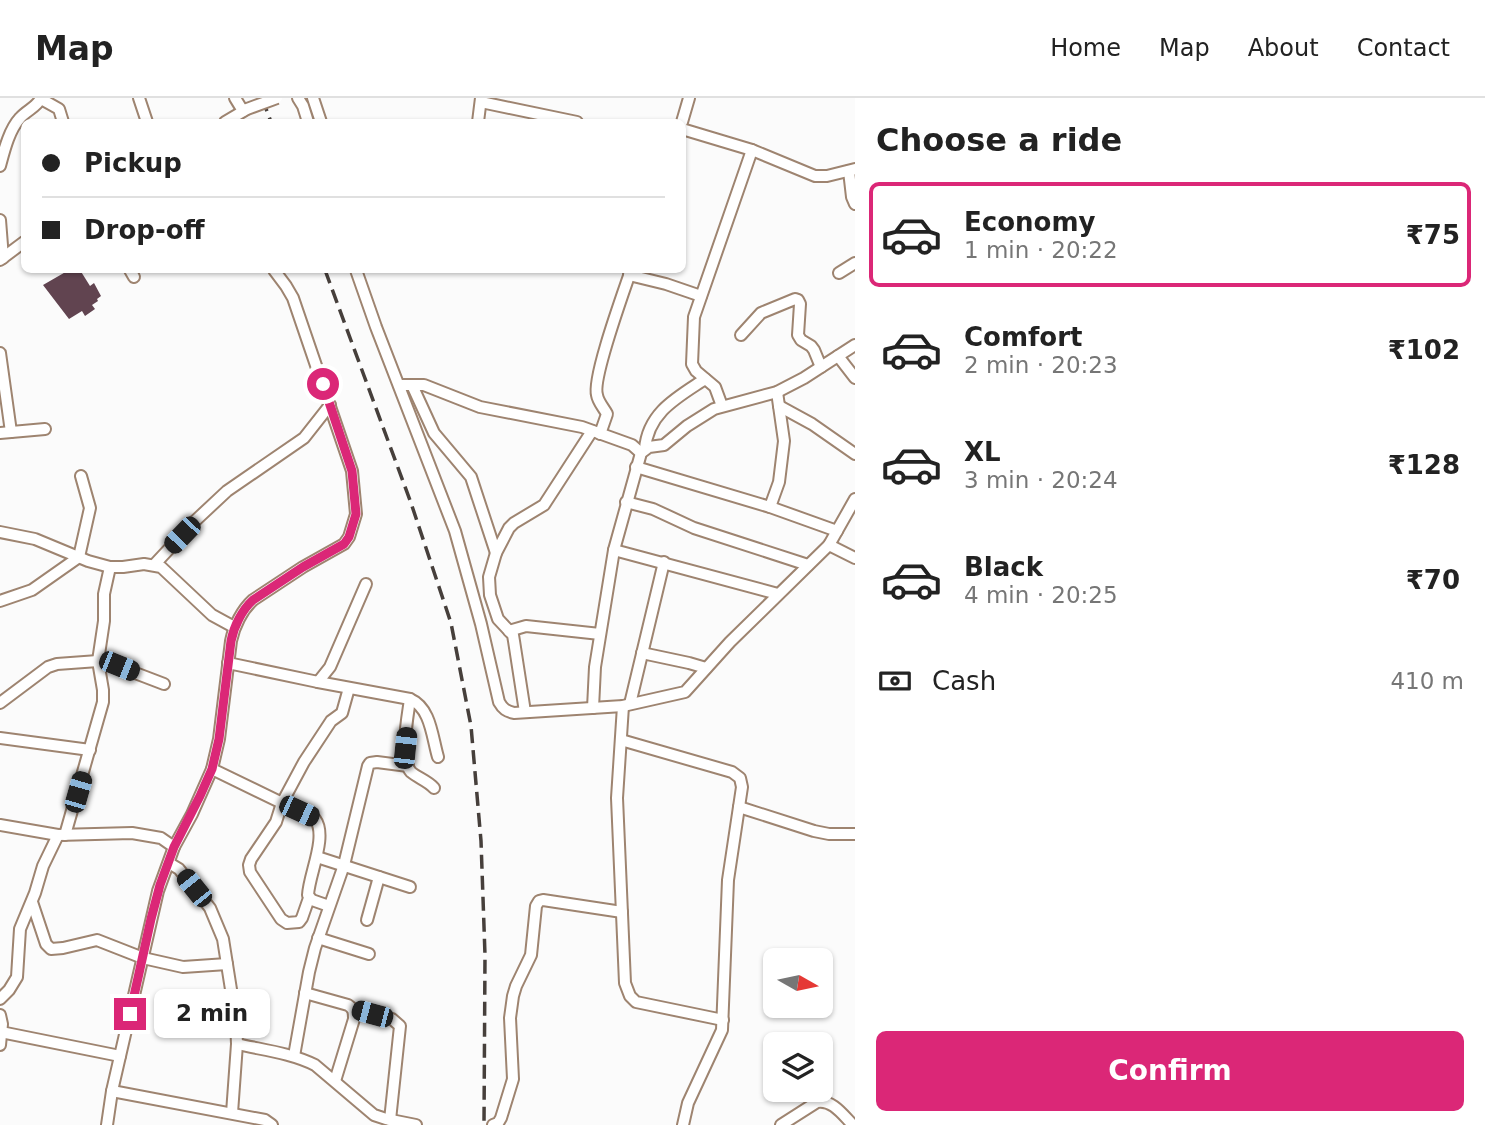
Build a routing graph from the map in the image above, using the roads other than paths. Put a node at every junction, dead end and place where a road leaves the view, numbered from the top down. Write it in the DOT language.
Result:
graph roads {
  1 [pos="41,98"];
  2 [pos="139,98"];
  3 [pos="235,98"];
  4 [pos="277,98"];
  5 [pos="298,98"];
  6 [pos="313,98"];
  7 [pos="689,98"];
  8 [pos="481,100"];
  9 [pos="245,110"];
  10 [pos="62,119"];
  11 [pos="146,119"];
  12 [pos="230,119"];
  13 [pos="307,119"];
  14 [pos="320,119"];
  15 [pos="478,119"];
  16 [pos="564,119"];
  17 [pos="683,119"];
  18 [pos="686,130"];
  19 [pos="752,150"];
  20 [pos="0,166"];
  21 [pos="852,170"];
  22 [pos="855,204"];
  23 [pos="0,220"];
  24 [pos="21,244"];
  25 [pos="1,259"];
  26 [pos="855,263"];
  27 [pos="276,273"];
  28 [pos="357,273"];
  29 [pos="630,273"];
  30 [pos="633,273"];
  31 [pos="839,273"];
  32 [pos="701,296"];
  33 [pos="741,335"];
  34 [pos="855,345"];
  35 [pos="0,353"];
  36 [pos="838,356"];
  37 [pos="821,367"];
  38 [pos="855,378"];
  39 [pos="705,379"];
  40 [pos="399,385"];
  41 [pos="412,385"];
  42 [pos="777,392"];
  43 [pos="331,405"];
  44 [pos="722,406"];
  45 [pos="779,406"];
  46 [pos="45,429"];
  47 [pos="6,432"];
  48 [pos="596,432"];
  49 [pos="643,451"];
  50 [pos="855,454"];
  51 [pos="636,467"];
  52 [pos="81,476"];
  53 [pos="855,499"];
  54 [pos="626,502"];
  55 [pos="770,507"];
  56 [pos="0,531"];
  57 [pos="837,531"];
  58 [pos="829,545"];
  59 [pos="614,550"];
  60 [pos="496,553"];
  61 [pos="79,557"];
  62 [pos="855,558"];
  63 [pos="664,562"];
  64 [pos="154,565"];
  65 [pos="808,565"];
  66 [pos="110,567"];
  67 [pos="366,584"];
  68 [pos="778,594"];
  69 [pos="0,601"];
  70 [pos="234,627"];
  71 [pos="509,631"];
  72 [pos="600,634"];
  73 [pos="642,653"];
  74 [pos="98,661"];
  75 [pos="228,663"];
  76 [pos="706,668"];
  77 [pos="318,682"];
  78 [pos="164,684"];
  79 [pos="349,688"];
  80 [pos="410,699"];
  81 [pos="0,703"];
  82 [pos="626,705"];
  83 [pos="593,708"];
  84 [pos="525,712"];
  85 [pos="0,738"];
  86 [pos="621,740"];
  87 [pos="90,750"];
  88 [pos="438,757"];
  89 [pos="408,766"];
  90 [pos="212,769"];
  91 [pos="435,788"];
  92 [pos="282,803"];
  93 [pos="739,807"];
  94 [pos="0,825"];
  95 [pos="855,834"];
  96 [pos="62,835"];
  97 [pos="174,847"];
  98 [pos="317,856"];
  99 [pos="169,863"];
  100 [pos="344,865"];
  101 [pos="379,877"];
  102 [pos="410,887"];
  103 [pos="309,898"];
  104 [pos="32,902"];
  105 [pos="329,906"];
  106 [pos="622,912"];
  107 [pos="367,920"];
  108 [pos="318,938"];
  109 [pos="369,954"];
  110 [pos="143,958"];
  111 [pos="227,964"];
  112 [pos="305,993"];
  113 [pos="0,999"];
  114 [pos="353,1009"];
  115 [pos="0,1015"];
  116 [pos="723,1020"];
  117 [pos="1,1032"];
  118 [pos="237,1044"];
  119 [pos="0,1045"];
  120 [pos="120,1056"];
  121 [pos="294,1056"];
  122 [pos="335,1082"];
  123 [pos="112,1091"];
  124 [pos="232,1113"];
  125 [pos="390,1120"];
  126 [pos="849,1124"];
  127 [pos="107,1125"];
  128 [pos="272,1125"];
  129 [pos="416,1125"];
  130 [pos="493,1125"];
  131 [pos="683,1125"];
  132 [pos="781,1125"];
  1 -- 10 [label="street"];
  1 -- 20 [label="street"];
  2 -- 11 [label="street"];
  3 -- 9 [label="street"];
  4 -- 9 [label="street, bridge"];
  5 -- 13 [label="street"];
  6 -- 14 [label="street"];
  7 -- 17 [label="street"];
  8 -- 15 [label="street"];
  8 -- 16 [label="street"];
  9 -- 12 [label="street"];
  18 -- 19 [label="street"];
  19 -- 21 [label="street"];
  19 -- 32 [label="street"];
  21 -- 22 [label="street"];
  23 -- 25 [label="street"];
  24 -- 25 [label="street"];
  26 -- 31 [label="street"];
  27 -- 43 [label="street"];
  28 -- 40 [label="street"];
  29 -- 48 [label="street"];
  30 -- 32 [label="street"];
  32 -- 39 [label="street"];
  33 -- 37 [label="street"];
  34 -- 36 [label="street"];
  35 -- 47 [label="street"];
  36 -- 37 [label="street"];
  36 -- 38 [label="street"];
  37 -- 42 [label="street"];
  39 -- 44 [label="street"];
  39 -- 49 [label="street"];
  40 -- 41 [label="street"];
  40 -- 84 [label="street"];
  41 -- 48 [label="street"];
  41 -- 60 [label="street"];
  42 -- 44 [label="street"];
  42 -- 45 [label="street"];
  43 -- 64 [label="street"];
  43 -- 70 [label="street"];
  44 -- 49 [label="street"];
  45 -- 50 [label="street"];
  45 -- 55 [label="street"];
  46 -- 47 [label="street"];
  48 -- 49 [label="street"];
  48 -- 60 [label="street"];
  49 -- 51 [label="street"];
  51 -- 54 [label="street"];
  51 -- 55 [label="street"];
  52 -- 61 [label="street"];
  53 -- 57 [label="street"];
  54 -- 59 [label="street"];
  54 -- 65 [label="street"];
  55 -- 57 [label="street"];
  56 -- 61 [label="street"];
  57 -- 58 [label="street"];
  58 -- 62 [label="street"];
  58 -- 65 [label="street"];
  59 -- 63 [label="street"];
  59 -- 72 [label="street"];
  60 -- 71 [label="street"];
  61 -- 66 [label="street"];
  61 -- 69 [label="street"];
  63 -- 68 [label="street"];
  63 -- 73 [label="street"];
  64 -- 66 [label="street"];
  64 -- 70 [label="street"];
  65 -- 68 [label="street"];
  66 -- 74 [label="street"];
  67 -- 77 [label="street"];
  68 -- 76 [label="street"];
  70 -- 75 [label="street"];
  71 -- 72 [label="street"];
  71 -- 84 [label="street"];
  72 -- 83 [label="street"];
  73 -- 76 [label="street"];
  73 -- 82 [label="street"];
  74 -- 78 [label="street"];
  74 -- 81 [label="street"];
  74 -- 87 [label="street"];
  75 -- 77 [label="street"];
  75 -- 90 [label="street"];
  76 -- 82 [label="street"];
  77 -- 79 [label="street"];
  79 -- 80 [label="street"];
  79 -- 92 [label="street"];
  80 -- 88 [label="street"];
  80 -- 89 [label="street"];
  82 -- 83 [label="street"];
  82 -- 86 [label="street"];
  83 -- 84 [label="street"];
  85 -- 87 [label="street"];
  86 -- 93 [label="street"];
  86 -- 106 [label="street"];
  87 -- 96 [label="street"];
  89 -- 91 [label="street"];
  89 -- 100 [label="street"];
  90 -- 92 [label="street"];
  90 -- 97 [label="street"];
  92 -- 98 [label="street"];
  92 -- 103 [label="street"];
  93 -- 95 [label="street"];
  93 -- 116 [label="street"];
  94 -- 96 [label="street"];
  96 -- 97 [label="street"];
  96 -- 104 [label="street"];
  97 -- 99 [label="street"];
  98 -- 100 [label="street"];
  98 -- 103 [label="street"];
  99 -- 110 [label="street"];
  99 -- 111 [label="street"];
  100 -- 101 [label="street"];
  100 -- 105 [label="street"];
  101 -- 102 [label="street"];
  101 -- 107 [label="street"];
  103 -- 105 [label="street"];
  104 -- 110 [label="street"];
  104 -- 113 [label="street"];
  105 -- 108 [label="street"];
  106 -- 116 [label="street"];
  106 -- 130 [label="street"];
  108 -- 109 [label="street"];
  108 -- 112 [label="street"];
  110 -- 111 [label="street"];
  110 -- 120 [label="street"];
  111 -- 118 [label="street"];
  112 -- 114 [label="street"];
  112 -- 121 [label="street"];
  114 -- 122 [label="street"];
  114 -- 125 [label="street"];
  115 -- 117 [label="street"];
  116 -- 131 [label="street"];
  117 -- 119 [label="street"];
  117 -- 120 [label="street"];
  118 -- 121 [label="street"];
  118 -- 124 [label="street"];
  120 -- 123 [label="street"];
  121 -- 122 [label="street"];
  122 -- 125 [label="street"];
  123 -- 124 [label="street"];
  123 -- 127 [label="street"];
  124 -- 128 [label="street"];
  125 -- 129 [label="street"];
  126 -- 132 [label="street"];
}
